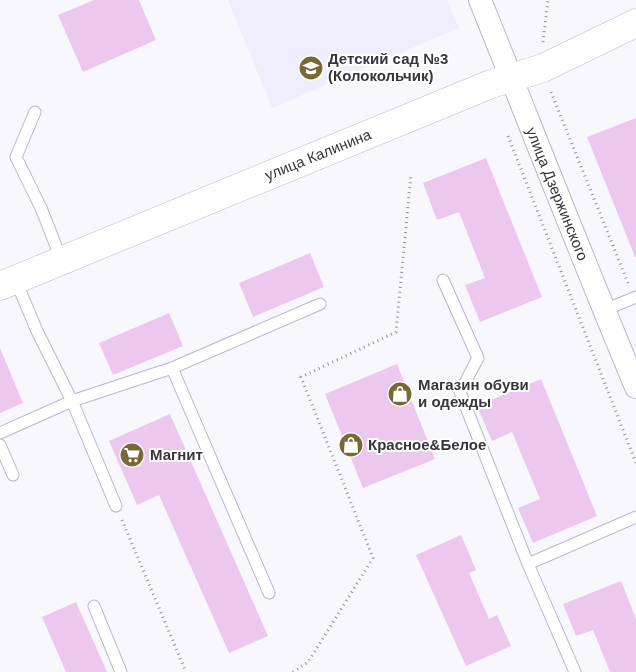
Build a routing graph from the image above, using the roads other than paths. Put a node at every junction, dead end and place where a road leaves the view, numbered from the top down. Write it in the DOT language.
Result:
graph roads {
  1 [pos="480,0"];
  2 [pos="636,23"];
  3 [pos="511,77"];
  4 [pos="35,112"];
  5 [pos="62,260"];
  6 [pos="443,280"];
  7 [pos="8,284"];
  8 [pos="635,297"];
  9 [pos="320,304"];
  10 [pos="604,310"];
  11 [pos="172,368"];
  12 [pos="636,386"];
  13 [pos="72,401"];
  14 [pos="0,433"];
  15 [pos="0,445"];
  16 [pos="12,475"];
  17 [pos="116,506"];
  18 [pos="636,517"];
  19 [pos="528,564"];
  20 [pos="269,593"];
  21 [pos="94,606"];
  22 [pos="121,672"];
  23 [pos="575,672"];
  1 -- 3 [label="street, улица Дзержинского"];
  2 -- 3 [label="street, улица Калинина"];
  3 -- 5 [label="street, улица Калинина"];
  3 -- 10 [label="street, улица Дзержинского"];
  4 -- 5 [label="lane"];
  5 -- 7 [label="street, улица Калинина"];
  6 -- 19 [label="lane"];
  7 -- 13 [label="lane"];
  8 -- 10 [label="lane"];
  9 -- 11 [label="lane"];
  10 -- 12 [label="street, улица Дзержинского"];
  11 -- 13 [label="lane"];
  11 -- 20 [label="lane"];
  13 -- 14 [label="lane"];
  13 -- 17 [label="lane"];
  15 -- 16 [label="lane"];
  18 -- 19 [label="lane"];
  19 -- 23 [label="lane"];
  21 -- 22 [label="lane"];
}
